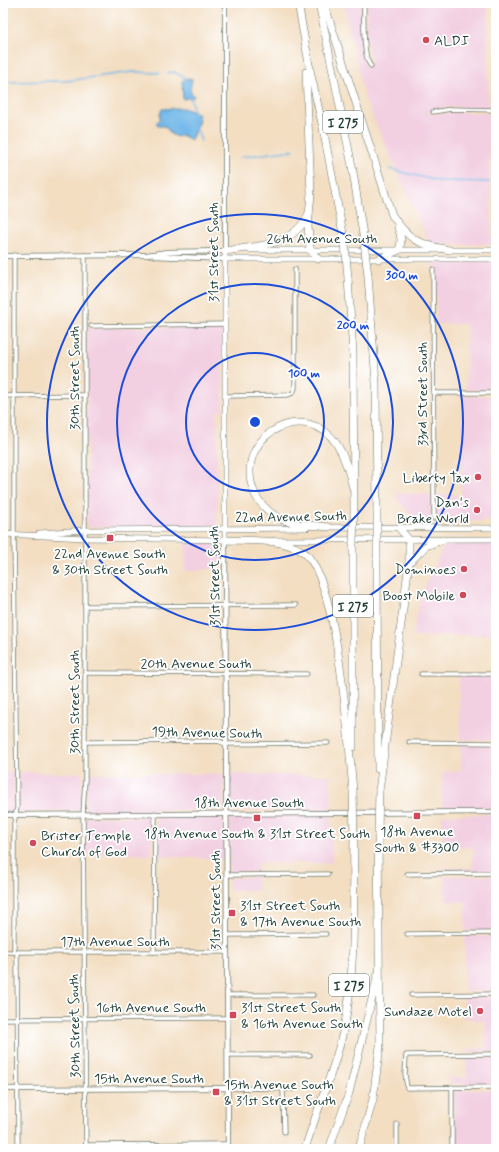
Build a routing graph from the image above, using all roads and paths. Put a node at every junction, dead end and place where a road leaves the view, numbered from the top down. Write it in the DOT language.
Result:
graph roads {
  1 [pos="225,3"];
  2 [pos="298,3"];
  3 [pos="319,3"];
  4 [pos="324,3"];
  5 [pos="364,3"];
  6 [pos="306,44"];
  7 [pos="371,66"];
  8 [pos="496,110"];
  9 [pos="433,112"];
  10 [pos="311,204"];
  11 [pos="392,215"];
  12 [pos="310,250"];
  13 [pos="399,250"];
  14 [pos="449,250"];
  15 [pos="496,250"];
  16 [pos="225,251"];
  17 [pos="85,255"];
  18 [pos="147,255"];
  19 [pos="3,256"];
  20 [pos="14,256"];
  21 [pos="225,259"];
  22 [pos="318,259"];
  23 [pos="378,259"];
  24 [pos="496,259"];
  25 [pos="295,269"];
  26 [pos="433,269"];
  27 [pos="225,324"];
  28 [pos="91,326"];
  29 [pos="433,393"];
  30 [pos="496,393"];
  31 [pos="85,395"];
  32 [pos="3,396"];
  33 [pos="14,396"];
  34 [pos="226,396"];
  35 [pos="353,488"];
  36 [pos="434,519"];
  37 [pos="328,527"];
  38 [pos="399,528"];
  39 [pos="496,528"];
  40 [pos="225,529"];
  41 [pos="85,530"];
  42 [pos="3,534"];
  43 [pos="14,534"];
  44 [pos="85,538"];
  45 [pos="496,539"];
  46 [pos="225,540"];
  47 [pos="409,540"];
  48 [pos="442,540"];
  49 [pos="409,562"];
  50 [pos="296,605"];
  51 [pos="85,606"];
  52 [pos="226,606"];
  53 [pos="85,673"];
  54 [pos="226,674"];
  55 [pos="307,674"];
  56 [pos="421,674"];
  57 [pos="496,674"];
  58 [pos="85,742"];
  59 [pos="409,742"];
  60 [pos="328,743"];
  61 [pos="496,743"];
  62 [pos="226,744"];
  63 [pos="353,791"];
  64 [pos="379,791"];
  65 [pos="227,812"];
  66 [pos="496,812"];
  67 [pos="155,813"];
  68 [pos="83,814"];
  69 [pos="3,815"];
  70 [pos="15,815"];
  71 [pos="496,873"];
  72 [pos="328,874"];
  73 [pos="407,874"];
  74 [pos="227,875"];
  75 [pos="496,933"];
  76 [pos="228,934"];
  77 [pos="326,934"];
  78 [pos="407,934"];
  79 [pos="3,952"];
  80 [pos="15,952"];
  81 [pos="84,952"];
  82 [pos="154,952"];
  83 [pos="227,952"];
  84 [pos="380,963"];
  85 [pos="496,994"];
  86 [pos="228,995"];
  87 [pos="313,995"];
  88 [pos="411,995"];
  89 [pos="85,1018"];
  90 [pos="228,1018"];
  91 [pos="3,1019"];
  92 [pos="18,1019"];
  93 [pos="496,1054"];
  94 [pos="228,1055"];
  95 [pos="310,1055"];
  96 [pos="452,1087"];
  97 [pos="496,1087"];
  98 [pos="228,1088"];
  99 [pos="3,1089"];
  100 [pos="18,1089"];
  101 [pos="85,1089"];
  102 [pos="283,1089"];
  103 [pos="295,1089"];
  104 [pos="397,1124"];
  105 [pos="311,1129"];
  106 [pos="284,1132"];
  107 [pos="86,1147"];
  108 [pos="228,1147"];
  109 [pos="18,1149"];
  110 [pos="300,1149"];
  111 [pos="305,1149"];
  112 [pos="329,1149"];
  113 [pos="360,1149"];
  114 [pos="397,1149"];
  115 [pos="452,1149"];
  1 -- 16 [label="street, 31st Street South"];
  2 -- 6 [label="highway, I 275"];
  3 -- 64 [label="highway, I 275, bridge"];
  4 -- 11 [label="highway"];
  5 -- 7 [label="street"];
  6 -- 10 [label="highway"];
  6 -- 35 [label="highway, I 275, bridge"];
  8 -- 9 [label="street"];
  10 -- 12 [label="highway"];
  10 -- 16 [label="highway"];
  11 -- 13 [label="highway"];
  11 -- 14 [label="highway"];
  12 -- 13 [label="main road, 26th Avenue South"];
  12 -- 16 [label="main road, 26th Avenue South"];
  12 -- 22 [label="highway"];
  13 -- 14 [label="main road, 26th Avenue South"];
  13 -- 23 [label="highway"];
  14 -- 15 [label="main road, 26th Avenue South"];
  16 -- 18 [label="street, 26th Avenue South"];
  16 -- 21 [label="main road, 31st Street South"];
  17 -- 18 [label="street, 26th Avenue South"];
  17 -- 20 [label="street, 26th Avenue South"];
  17 -- 31 [label="street, 30th Street South"];
  18 -- 21 [label="street, 26th Avenue South"];
  19 -- 20 [label="street, 26th Avenue South"];
  20 -- 33 [label="street"];
  21 -- 22 [label="main road, 26th Avenue South"];
  21 -- 27 [label="main road, 31st Street South"];
  22 -- 23 [label="main road, 26th Avenue South"];
  23 -- 24 [label="main road, 26th Avenue South"];
  25 -- 34 [label="street"];
  26 -- 29 [label="street, 33rd Street South"];
  27 -- 28 [label="street"];
  27 -- 34 [label="main road, 31st Street South"];
  29 -- 30 [label="street"];
  29 -- 36 [label="street, 33rd Street South"];
  31 -- 33 [label="street"];
  31 -- 41 [label="street, 30th Street South"];
  32 -- 33 [label="street"];
  33 -- 43 [label="street"];
  34 -- 40 [label="main road, 31st Street South"];
  35 -- 37 [label="highway"];
  35 -- 63 [label="highway, I 275, bridge"];
  37 -- 38 [label="main road, 22nd Avenue South"];
  37 -- 40 [label="main road, 22nd Avenue South"];
  38 -- 39 [label="main road, 22nd Avenue South"];
  38 -- 47 [label="highway"];
  40 -- 41 [label="main road, 22nd Avenue South"];
  40 -- 46 [label="main road, 31st Street South"];
  41 -- 43 [label="main road, 22nd Avenue South"];
  41 -- 44 [label="street, 30th Street South"];
  42 -- 43 [label="main road, 22nd Avenue South"];
  43 -- 44 [label="main road, 22nd Avenue South"];
  43 -- 70 [label="street"];
  44 -- 46 [label="main road, 22nd Avenue South"];
  44 -- 51 [label="street, 30th Street South"];
  45 -- 48 [label="main road, 22nd Avenue South"];
  46 -- 47 [label="main road, 22nd Avenue South"];
  46 -- 52 [label="street, 31st Street South"];
  46 -- 63 [label="highway"];
  47 -- 48 [label="main road, 22nd Avenue South"];
  47 -- 49 [label="highway"];
  48 -- 49 [label="highway"];
  49 -- 64 [label="highway"];
  50 -- 52 [label="street"];
  51 -- 52 [label="street"];
  51 -- 53 [label="street, 30th Street South"];
  52 -- 54 [label="street, 31st Street South"];
  53 -- 54 [label="street, 20th Avenue South"];
  53 -- 58 [label="street, 30th Street South"];
  54 -- 55 [label="street, 20th Avenue South"];
  54 -- 62 [label="street, 31st Street South"];
  56 -- 57 [label="street"];
  58 -- 62 [label="street, 19th Avenue South"];
  58 -- 68 [label="street, 30th Street South"];
  59 -- 61 [label="street"];
  60 -- 62 [label="street, 19th Avenue South"];
  62 -- 65 [label="street, 31st Street South"];
  63 -- 105 [label="highway, I 275, bridge"];
  64 -- 84 [label="highway, I 275, bridge"];
  65 -- 66 [label="street, 18th Avenue South"];
  65 -- 67 [label="street, 18th Avenue South"];
  65 -- 74 [label="street, 31st Street South"];
  67 -- 68 [label="street, 18th Avenue South"];
  67 -- 82 [label="street"];
  68 -- 70 [label="street, 18th Avenue South"];
  68 -- 81 [label="street, 30th Street South"];
  69 -- 70 [label="street, 18th Avenue South"];
  70 -- 80 [label="street"];
  71 -- 73 [label="street"];
  72 -- 74 [label="street"];
  74 -- 76 [label="street, 31st Street South"];
  75 -- 78 [label="street"];
  76 -- 77 [label="street"];
  76 -- 83 [label="street, 31st Street South"];
  79 -- 80 [label="street, 17th Avenue South"];
  80 -- 81 [label="street, 17th Avenue South"];
  80 -- 92 [label="street"];
  81 -- 82 [label="street, 17th Avenue South"];
  81 -- 89 [label="street, 30th Street South"];
  82 -- 83 [label="street, 17th Avenue South"];
  83 -- 86 [label="street, 31st Street South"];
  84 -- 112 [label="highway"];
  84 -- 113 [label="highway, I 275"];
  85 -- 88 [label="street"];
  86 -- 87 [label="street"];
  86 -- 90 [label="street, 31st Street South"];
  89 -- 90 [label="street, 16th Avenue South"];
  89 -- 92 [label="street, 16th Avenue South"];
  89 -- 101 [label="street, 30th Street South"];
  90 -- 94 [label="street, 31st Street South"];
  91 -- 92 [label="street, 16th Avenue South"];
  92 -- 100 [label="street"];
  93 -- 96 [label="street"];
  94 -- 95 [label="street"];
  94 -- 98 [label="street, 31st Street South"];
  96 -- 97 [label="street"];
  96 -- 115 [label="street"];
  98 -- 101 [label="street, 15th Avenue South"];
  98 -- 102 [label="street, 15th Avenue South"];
  98 -- 108 [label="street, 31st Street South"];
  99 -- 100 [label="street, 15th Avenue South"];
  100 -- 101 [label="street, 15th Avenue South"];
  100 -- 109 [label="street"];
  101 -- 107 [label="street, 30th Street South"];
  102 -- 103 [label="street, 15th Avenue South"];
  102 -- 106 [label="street"];
  104 -- 114 [label="street"];
  105 -- 110 [label="highway, I 275"];
  105 -- 111 [label="highway"];
  107 -- 108 [label="street"];
}
